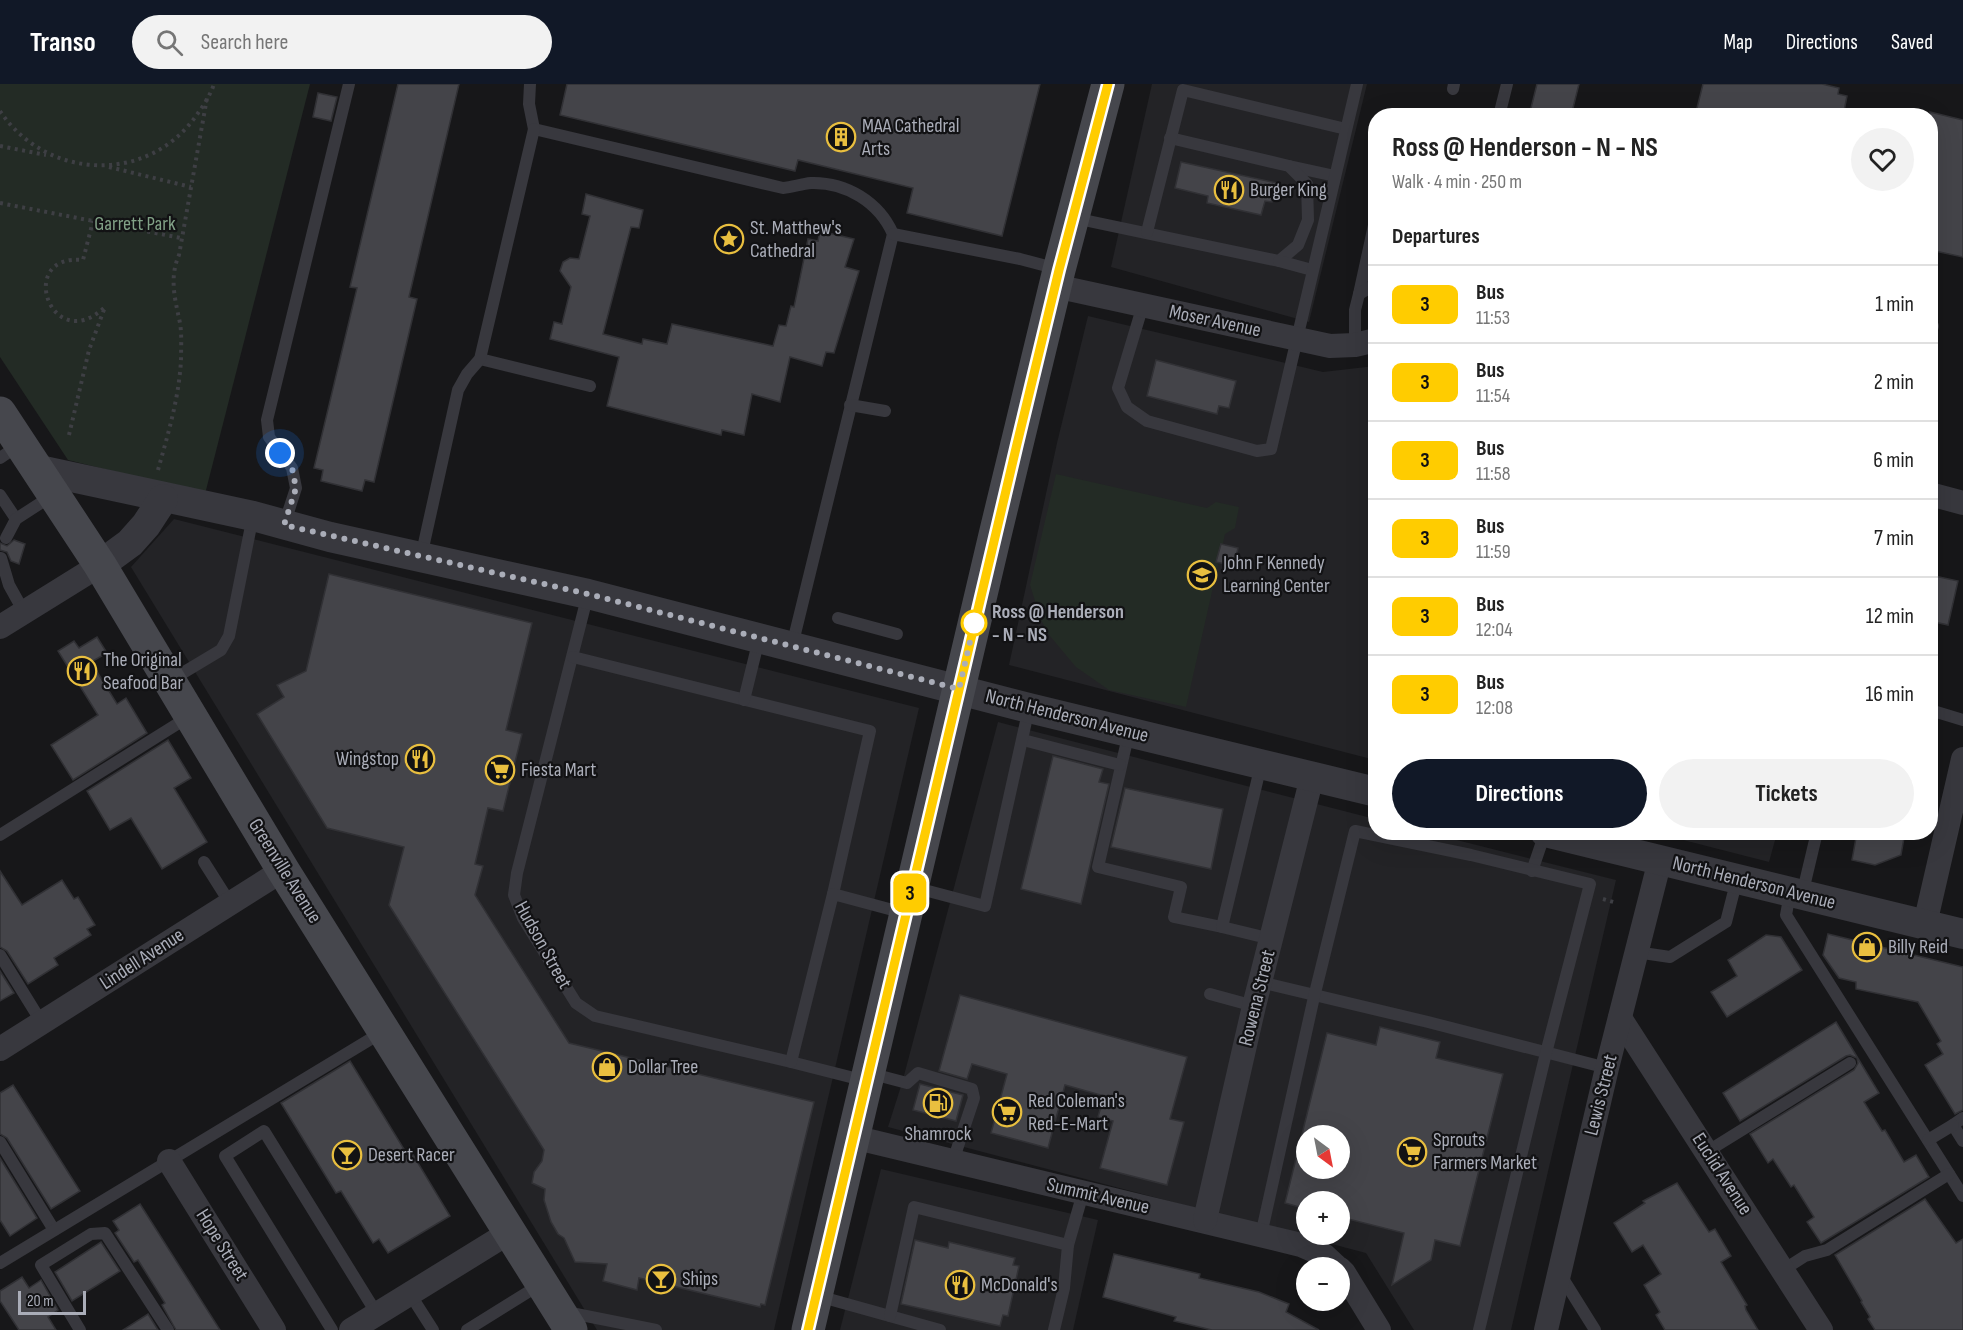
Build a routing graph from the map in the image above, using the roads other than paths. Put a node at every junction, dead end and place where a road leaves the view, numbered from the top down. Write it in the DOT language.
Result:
graph roads {
  1 [pos="349,84"];
  2 [pos="530,84"];
  3 [pos="1108,84"];
  4 [pos="1357,84"];
  5 [pos="1507,84"];
  6 [pos="1183,87"];
  7 [pos="1501,108"];
  8 [pos="534,129"];
  9 [pos="1346,129"];
  10 [pos="1170,138"];
  11 [pos="1289,166"];
  12 [pos="1335,176"];
  13 [pos="1073,218"];
  14 [pos="1148,232"];
  15 [pos="893,234"];
  16 [pos="1368,253"];
  17 [pos="1279,261"];
  18 [pos="1312,270"];
  19 [pos="1057,278"];
  20 [pos="1368,289"];
  21 [pos="1359,294"];
  22 [pos="1143,305"];
  23 [pos="1297,339"];
  24 [pos="1365,343"];
  25 [pos="480,359"];
  26 [pos="590,386"];
  27 [pos="850,405"];
  28 [pos="885,411"];
  29 [pos="0,413"];
  30 [pos="10,451"];
  31 [pos="47,482"];
  32 [pos="160,485"];
  33 [pos="0,495"];
  34 [pos="1938,496"];
  35 [pos="1963,503"];
  36 [pos="253,516"];
  37 [pos="16,519"];
  38 [pos="284,525"];
  39 [pos="6,538"];
  40 [pos="421,557"];
  41 [pos="1,565"];
  42 [pos="100,565"];
  43 [pos="588,594"];
  44 [pos="24,612"];
  45 [pos="838,618"];
  46 [pos="0,627"];
  47 [pos="897,634"];
  48 [pos="759,638"];
  49 [pos="791,647"];
  50 [pos="573,657"];
  51 [pos="170,681"];
  52 [pos="959,689"];
  53 [pos="744,700"];
  54 [pos="1029,708"];
  55 [pos="1938,712"];
  56 [pos="191,716"];
  57 [pos="1963,720"];
  58 [pos="1129,732"];
  59 [pos="1023,740"];
  60 [pos="1963,759"];
  61 [pos="1120,765"];
  62 [pos="1261,765"];
  63 [pos="1312,777"];
  64 [pos="1368,790"];
  65 [pos="1368,832"];
  66 [pos="0,835"];
  67 [pos="1424,840"];
  68 [pos="1543,840"];
  69 [pos="1575,840"];
  70 [pos="1814,840"];
  71 [pos="1660,860"];
  72 [pos="204,862"];
  73 [pos="283,870"];
  74 [pos="1532,871"];
  75 [pos="1737,879"];
  76 [pos="833,894"];
  77 [pos="1796,894"];
  78 [pos="909,900"];
  79 [pos="230,903"];
  80 [pos="1925,924"];
  81 [pos="1222,927"];
  82 [pos="1963,934"];
  83 [pos="1271,939"];
  84 [pos="1636,952"];
  85 [pos="0,955"];
  86 [pos="1260,982"];
  87 [pos="1210,994"];
  88 [pos="1314,997"];
  89 [pos="1254,1006"];
  90 [pos="1620,1018"];
  91 [pos="42,1023"];
  92 [pos="385,1031"];
  93 [pos="0,1049"];
  94 [pos="1546,1053"];
  95 [pos="791,1062"];
  96 [pos="1850,1063"];
  97 [pos="1607,1068"];
  98 [pos="866,1077"];
  99 [pos="1958,1122"];
  100 [pos="853,1137"];
  101 [pos="1928,1140"];
  102 [pos="1963,1141"];
  103 [pos="0,1142"];
  104 [pos="1708,1151"];
  105 [pos="170,1161"];
  106 [pos="953,1161"];
  107 [pos="1949,1174"];
  108 [pos="1083,1193"];
  109 [pos="1963,1196"];
  110 [pos="1205,1220"];
  111 [pos="54,1230"];
  112 [pos="510,1232"];
  113 [pos="1261,1235"];
  114 [pos="1068,1245"];
  115 [pos="1326,1257"];
  116 [pos="0,1263"];
  117 [pos="1783,1270"];
  118 [pos="1559,1273"];
  119 [pos="542,1283"];
  120 [pos="1350,1283"];
  121 [pos="410,1294"];
  122 [pos="816,1296"];
  123 [pos="377,1314"];
  124 [pos="890,1316"];
  125 [pos="565,1320"];
  126 [pos="80,1330"];
  127 [pos="168,1330"];
  128 [pos="274,1330"];
  129 [pos="332,1330"];
  130 [pos="351,1330"];
  131 [pos="433,1330"];
  132 [pos="467,1330"];
  133 [pos="656,1330"];
  134 [pos="808,1330"];
  135 [pos="940,1330"];
  136 [pos="1054,1330"];
  137 [pos="1379,1330"];
  138 [pos="1479,1330"];
  139 [pos="1546,1330"];
  140 [pos="1595,1330"];
  141 [pos="1821,1330"];
  1 -- 38 [label="lane"];
  2 -- 8 [label="lane"];
  3 -- 13 [label="main road"];
  4 -- 9 [label="lane"];
  5 -- 7 [label="lane"];
  6 -- 9 [label="lane"];
  6 -- 10 [label="lane"];
  8 -- 15 [label="lane"];
  8 -- 25 [label="lane"];
  9 -- 12 [label="lane"];
  10 -- 11 [label="lane"];
  10 -- 14 [label="lane"];
  11 -- 12 [label="lane"];
  11 -- 17 [label="lane"];
  12 -- 18 [label="lane"];
  13 -- 14 [label="lane"];
  13 -- 19 [label="main road"];
  14 -- 17 [label="lane"];
  15 -- 19 [label="lane"];
  15 -- 27 [label="lane"];
  16 -- 21 [label="lane"];
  17 -- 18 [label="lane"];
  18 -- 23 [label="lane"];
  19 -- 22 [label="street, Moser Avenue"];
  19 -- 52 [label="main road"];
  20 -- 21 [label="lane"];
  21 -- 24 [label="lane"];
  22 -- 23 [label="street, Moser Avenue"];
  22 -- 23 [label="lane"];
  23 -- 24 [label="street, Moser Avenue"];
  25 -- 26 [label="lane"];
  25 -- 40 [label="lane"];
  27 -- 28 [label="lane"];
  27 -- 49 [label="lane"];
  29 -- 30 [label="main road, Greenville Avenue"];
  30 -- 31 [label="main road, Greenville Avenue"];
  31 -- 32 [label="street, North Henderson Avenue"];
  31 -- 37 [label="lane"];
  31 -- 42 [label="main road, Greenville Avenue"];
  32 -- 36 [label="street, North Henderson Avenue"];
  32 -- 42 [label="street"];
  33 -- 37 [label="lane"];
  34 -- 35 [label="street"];
  36 -- 38 [label="street, North Henderson Avenue"];
  36 -- 51 [label="lane"];
  37 -- 39 [label="lane"];
  38 -- 40 [label="street, North Henderson Avenue"];
  40 -- 43 [label="street, North Henderson Avenue"];
  41 -- 44 [label="lane"];
  42 -- 44 [label="street"];
  42 -- 51 [label="main road, Greenville Avenue"];
  43 -- 48 [label="street, North Henderson Avenue"];
  43 -- 50 [label="lane, Hudson Street"];
  44 -- 46 [label="street"];
  45 -- 47 [label="lane"];
  48 -- 49 [label="street, North Henderson Avenue"];
  48 -- 53 [label="lane"];
  49 -- 52 [label="street, North Henderson Avenue"];
  50 -- 53 [label="lane"];
  50 -- 95 [label="lane, Hudson Street"];
  51 -- 56 [label="main road, Greenville Avenue"];
  52 -- 54 [label="street, North Henderson Avenue"];
  52 -- 78 [label="main road"];
  53 -- 76 [label="lane"];
  54 -- 58 [label="street, North Henderson Avenue"];
  54 -- 59 [label="lane"];
  55 -- 57 [label="lane"];
  56 -- 66 [label="lane"];
  56 -- 73 [label="main road, Greenville Avenue"];
  58 -- 61 [label="lane"];
  58 -- 62 [label="street, North Henderson Avenue"];
  59 -- 61 [label="lane"];
  59 -- 78 [label="lane"];
  60 -- 80 [label="street"];
  61 -- 81 [label="lane"];
  62 -- 63 [label="street, North Henderson Avenue"];
  62 -- 81 [label="lane"];
  63 -- 64 [label="street, North Henderson Avenue"];
  63 -- 83 [label="street, Rowena Street"];
  65 -- 88 [label="lane"];
  67 -- 74 [label="lane"];
  68 -- 74 [label="lane"];
  69 -- 71 [label="street, North Henderson Avenue"];
  70 -- 77 [label="lane"];
  71 -- 75 [label="street, North Henderson Avenue"];
  71 -- 84 [label="street, Lewis Street"];
  72 -- 79 [label="lane"];
  73 -- 79 [label="street, Lindell Avenue"];
  73 -- 92 [label="main road, Greenville Avenue"];
  74 -- 94 [label="lane"];
  75 -- 77 [label="street, North Henderson Avenue"];
  75 -- 84 [label="lane"];
  76 -- 78 [label="lane"];
  76 -- 95 [label="lane"];
  77 -- 80 [label="street, North Henderson Avenue"];
  77 -- 101 [label="lane"];
  78 -- 98 [label="main road"];
  79 -- 91 [label="street, Lindell Avenue"];
  80 -- 82 [label="street, North Henderson Avenue"];
  81 -- 83 [label="lane"];
  83 -- 86 [label="street, Rowena Street"];
  84 -- 90 [label="street, Lewis Street"];
  85 -- 91 [label="lane"];
  86 -- 88 [label="lane"];
  86 -- 89 [label="street, Rowena Street"];
  87 -- 89 [label="lane"];
  88 -- 94 [label="lane"];
  88 -- 113 [label="lane"];
  89 -- 110 [label="street, Rowena Street"];
  90 -- 97 [label="street, Lewis Street"];
  90 -- 104 [label="street, Euclid Avenue"];
  91 -- 93 [label="street, Lindell Avenue"];
  92 -- 105 [label="lane"];
  92 -- 112 [label="main road, Greenville Avenue"];
  94 -- 97 [label="lane"];
  94 -- 138 [label="lane"];
  95 -- 98 [label="lane, Hudson Street"];
  96 -- 104 [label="lane"];
  97 -- 118 [label="street, Lewis Street"];
  98 -- 100 [label="main road"];
  98 -- 106 [label="lane, Hudson Street"];
  99 -- 101 [label="lane"];
  99 -- 102 [label="lane"];
  100 -- 106 [label="street, Summit Avenue"];
  100 -- 122 [label="main road"];
  101 -- 107 [label="lane"];
  103 -- 111 [label="lane"];
  104 -- 117 [label="street, Euclid Avenue"];
  105 -- 111 [label="lane"];
  105 -- 128 [label="street, Hope Street"];
  106 -- 108 [label="street, Summit Avenue"];
  107 -- 109 [label="lane"];
  107 -- 117 [label="lane"];
  108 -- 110 [label="street, Summit Avenue"];
  108 -- 114 [label="lane"];
  110 -- 113 [label="street, Summit Avenue"];
  111 -- 116 [label="lane"];
  112 -- 119 [label="main road, Greenville Avenue"];
  112 -- 121 [label="street"];
  113 -- 115 [label="street, Summit Avenue"];
  114 -- 124 [label="lane"];
  114 -- 136 [label="lane"];
  117 -- 141 [label="street, Euclid Avenue"];
  118 -- 139 [label="street, Lewis Street"];
  118 -- 140 [label="lane"];
  119 -- 125 [label="main road, Greenville Avenue"];
  119 -- 132 [label="lane"];
  120 -- 137 [label="street, Summit Avenue"];
  121 -- 123 [label="street"];
  121 -- 131 [label="lane"];
  122 -- 124 [label="lane"];
  122 -- 134 [label="main road"];
  123 -- 129 [label="lane"];
  123 -- 130 [label="street"];
  124 -- 135 [label="lane"];
  125 -- 133 [label="lane"];
  126 -- 127 [label="lane"];
}
